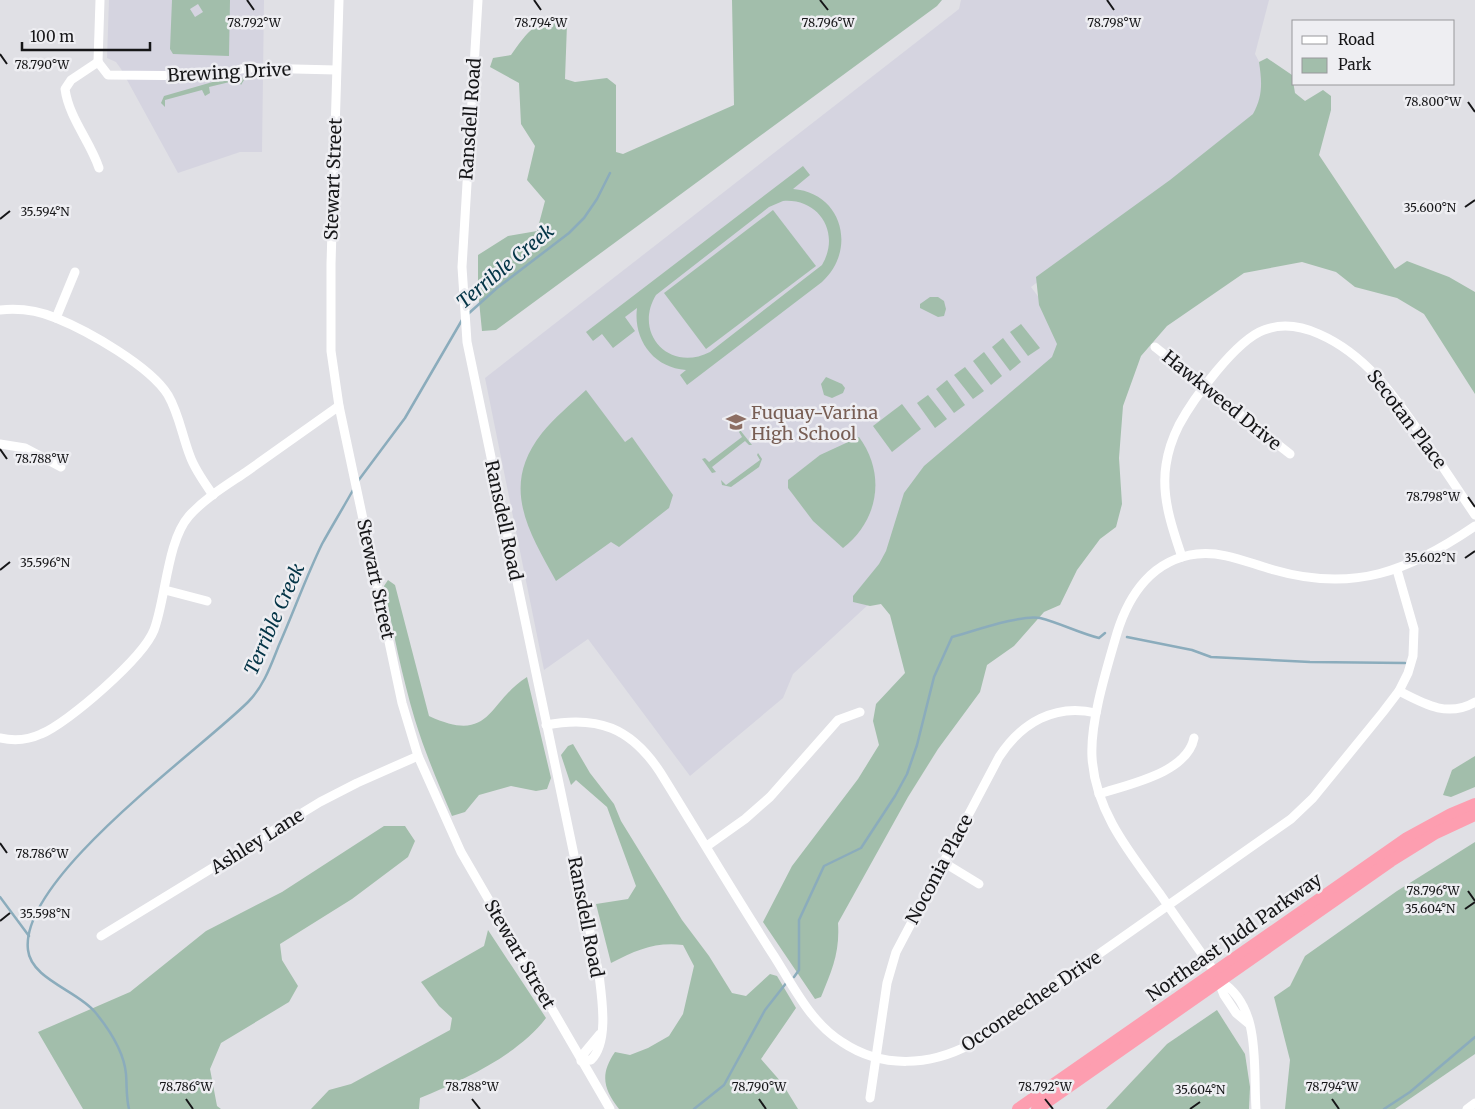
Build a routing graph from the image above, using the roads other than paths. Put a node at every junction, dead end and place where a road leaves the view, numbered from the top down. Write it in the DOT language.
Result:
graph roads {
  1 [pos="100,0"];
  2 [pos="339,0"];
  3 [pos="478,0"];
  4 [pos="98,62"];
  5 [pos="336,70"];
  6 [pos="99,168"];
  7 [pos="75,272"];
  8 [pos="0,310"];
  9 [pos="56,318"];
  10 [pos="1155,347"];
  11 [pos="1206,387"];
  12 [pos="339,406"];
  13 [pos="0,444"];
  14 [pos="1290,454"];
  15 [pos="61,468"];
  16 [pos="213,494"];
  17 [pos="1475,514"];
  18 [pos="1475,526"];
  19 [pos="1182,557"];
  20 [pos="1397,570"];
  21 [pos="164,590"];
  22 [pos="208,601"];
  23 [pos="1399,691"];
  24 [pos="1475,702"];
  25 [pos="860,712"];
  26 [pos="1096,713"];
  27 [pos="546,726"];
  28 [pos="0,738"];
  29 [pos="1194,738"];
  30 [pos="418,756"];
  31 [pos="1099,794"];
  32 [pos="1475,804"];
  33 [pos="1475,815"];
  34 [pos="707,846"];
  35 [pos="943,862"];
  36 [pos="980,884"];
  37 [pos="1168,906"];
  38 [pos="101,936"];
  39 [pos="1218,977"];
  40 [pos="876,1056"];
  41 [pos="581,1061"];
  42 [pos="870,1098"];
  43 [pos="1475,1103"];
  44 [pos="610,1109"];
  45 [pos="1018,1109"];
  46 [pos="1038,1109"];
  47 [pos="1256,1109"];
  48 [pos="1466,1109"];
  1 -- 4 [label="street"];
  2 -- 5 [label="street, Stewart Street"];
  3 -- 27 [label="street, Ransdell Road"];
  4 -- 5 [label="street, Brewing Drive"];
  4 -- 6 [label="street"];
  5 -- 12 [label="street, Stewart Street"];
  7 -- 9 [label="street"];
  8 -- 9 [label="street"];
  9 -- 16 [label="street"];
  10 -- 11 [label="street, Hawkweed Drive"];
  11 -- 14 [label="street, Hawkweed Drive"];
  11 -- 17 [label="street, Secotan Place"];
  11 -- 19 [label="street, Secotan Place"];
  12 -- 16 [label="street"];
  12 -- 30 [label="street, Stewart Street"];
  13 -- 15 [label="street"];
  16 -- 21 [label="street"];
  18 -- 20 [label="street"];
  19 -- 20 [label="street"];
  19 -- 26 [label="street"];
  20 -- 23 [label="street, Occoneechee Drive"];
  21 -- 22 [label="street"];
  21 -- 28 [label="street"];
  23 -- 24 [label="street"];
  23 -- 37 [label="street, Occoneechee Drive"];
  25 -- 34 [label="street"];
  26 -- 31 [label="street"];
  26 -- 35 [label="street, Noconia Place"];
  27 -- 34 [label="street, Occoneechee Drive"];
  27 -- 41 [label="street, Ransdell Road"];
  29 -- 31 [label="street"];
  30 -- 38 [label="street, Ashley Lane"];
  30 -- 41 [label="street, Stewart Street"];
  31 -- 37 [label="street"];
  32 -- 39 [label="highway, Northeast Judd Parkway"];
  33 -- 39 [label="highway, Northeast Judd Parkway"];
  34 -- 40 [label="street, Occoneechee Drive"];
  35 -- 36 [label="street"];
  35 -- 40 [label="street, Noconia Place"];
  37 -- 39 [label="street"];
  37 -- 40 [label="street, Occoneechee Drive"];
  39 -- 45 [label="highway, Northeast Judd Parkway"];
  39 -- 46 [label="highway, Northeast Judd Parkway"];
  39 -- 47 [label="street"];
  40 -- 42 [label="street, Noconia Place"];
  41 -- 44 [label="street, Stewart Street"];
  43 -- 48 [label="street"];
}
